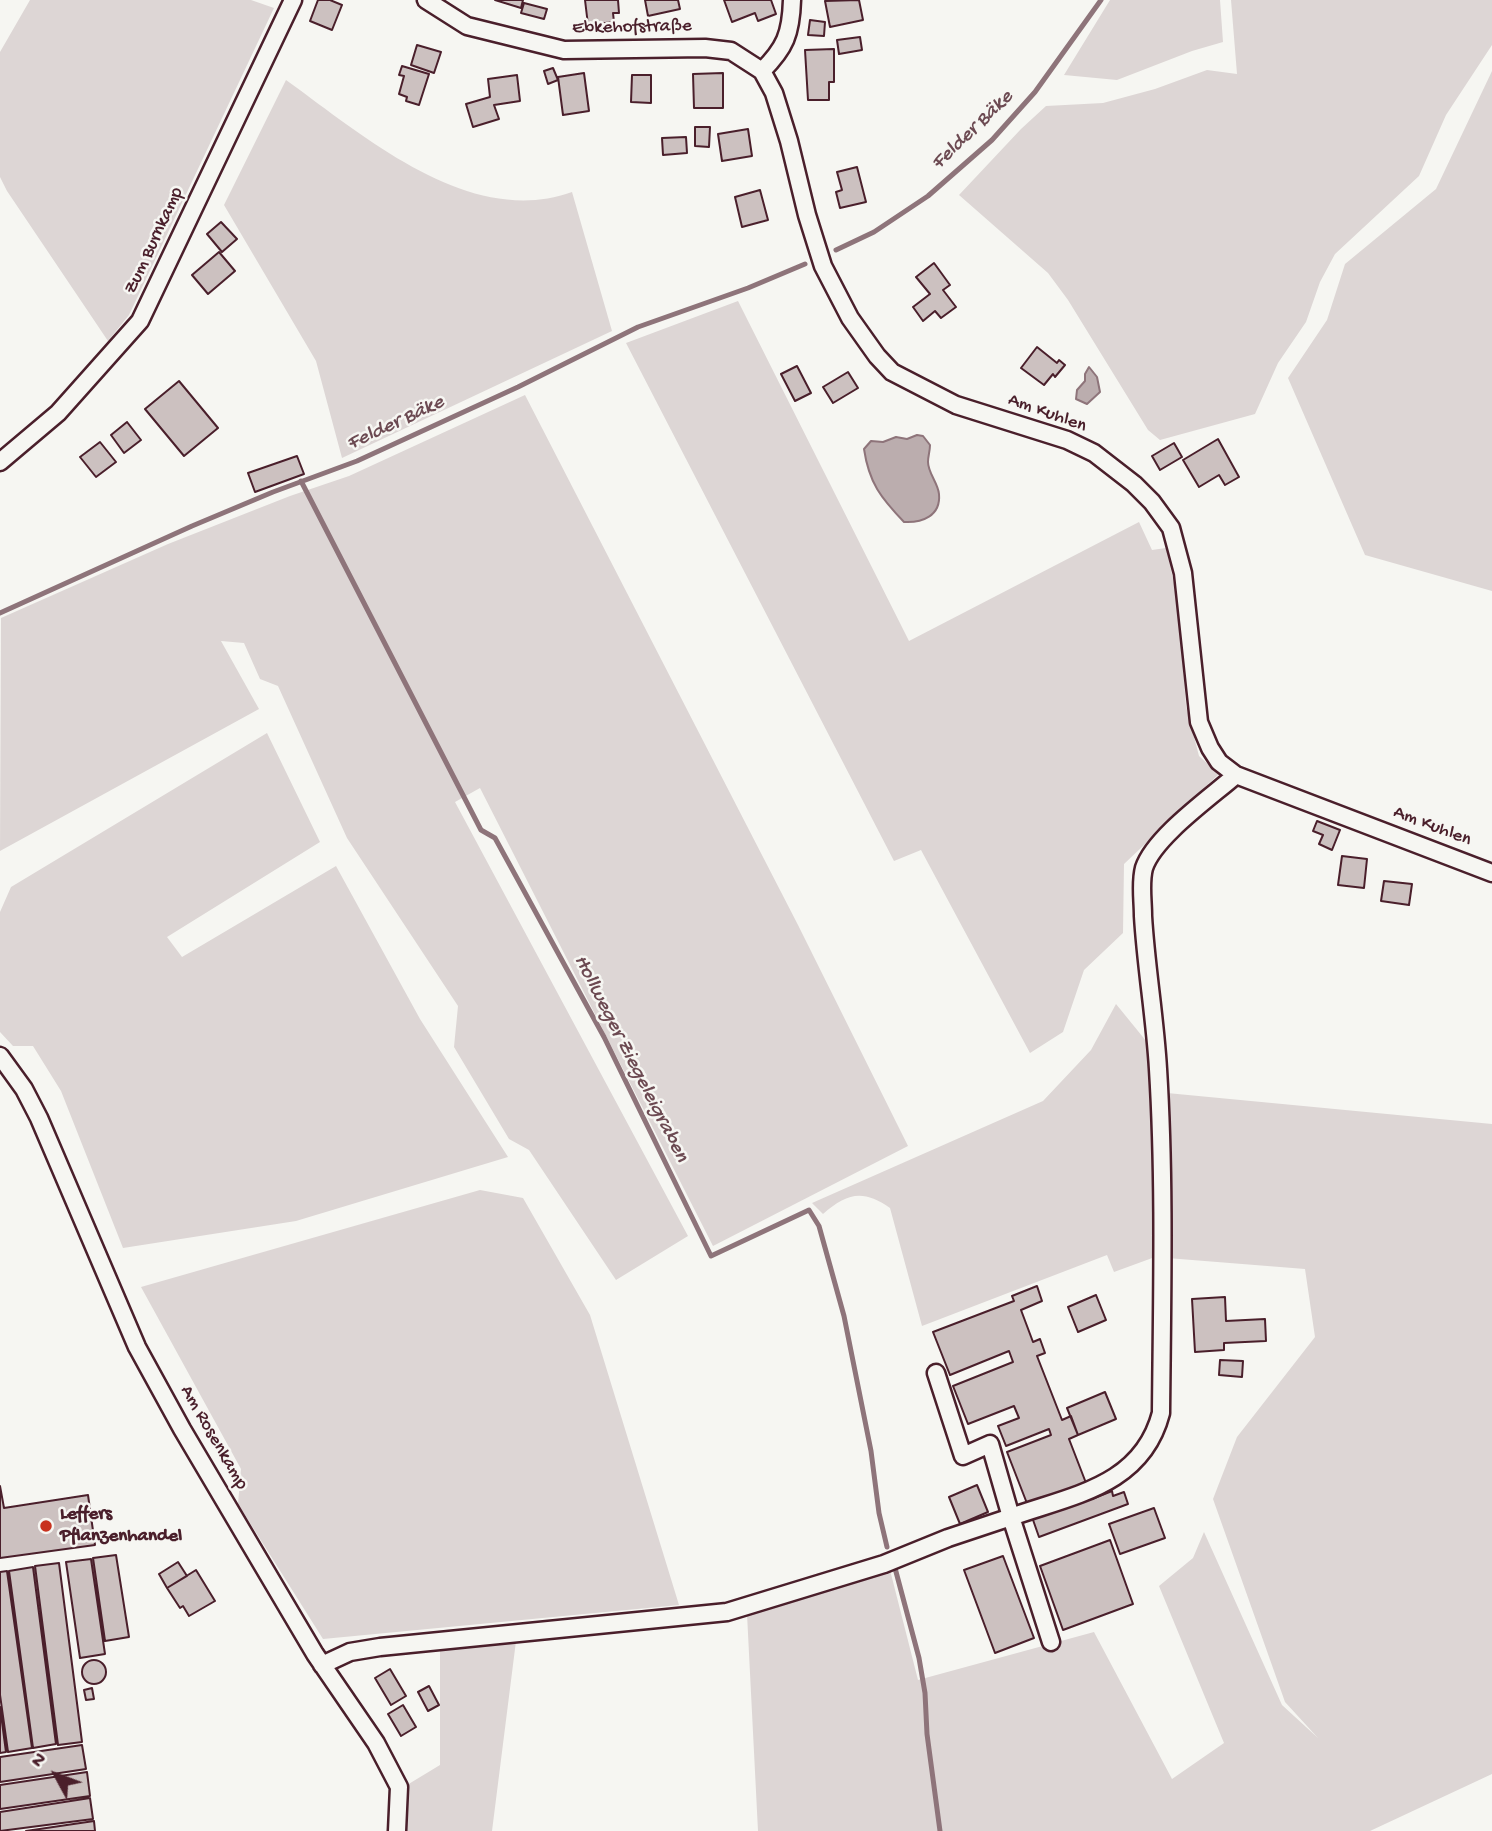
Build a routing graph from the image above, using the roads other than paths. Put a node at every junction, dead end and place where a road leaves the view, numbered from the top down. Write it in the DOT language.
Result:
graph roads {
  1 [pos="293,0"];
  2 [pos="426,0"];
  3 [pos="792,0"];
  4 [pos="762,71"];
  5 [pos="0,462"];
  6 [pos="1236,775"];
  7 [pos="1492,873"];
  8 [pos="0,1056"];
  9 [pos="936,1373"];
  10 [pos="1011,1517"];
  11 [pos="1051,1642"];
  12 [pos="323,1665"];
  13 [pos="397,1831"];
  1 -- 5 [label="street, Zum Burnkamp"];
  2 -- 4 [label="street, Ebkehofstraße"];
  3 -- 4 [label="street"];
  4 -- 6 [label="street, Am Kuhlen"];
  6 -- 7 [label="street, Am Kuhlen"];
  6 -- 10 [label="street"];
  8 -- 12 [label="street, Am Rosenkamp"];
  9 -- 10 [label="street"];
  10 -- 11 [label="street"];
  10 -- 12 [label="street"];
  12 -- 13 [label="street, Am Rosenkamp"];
}
